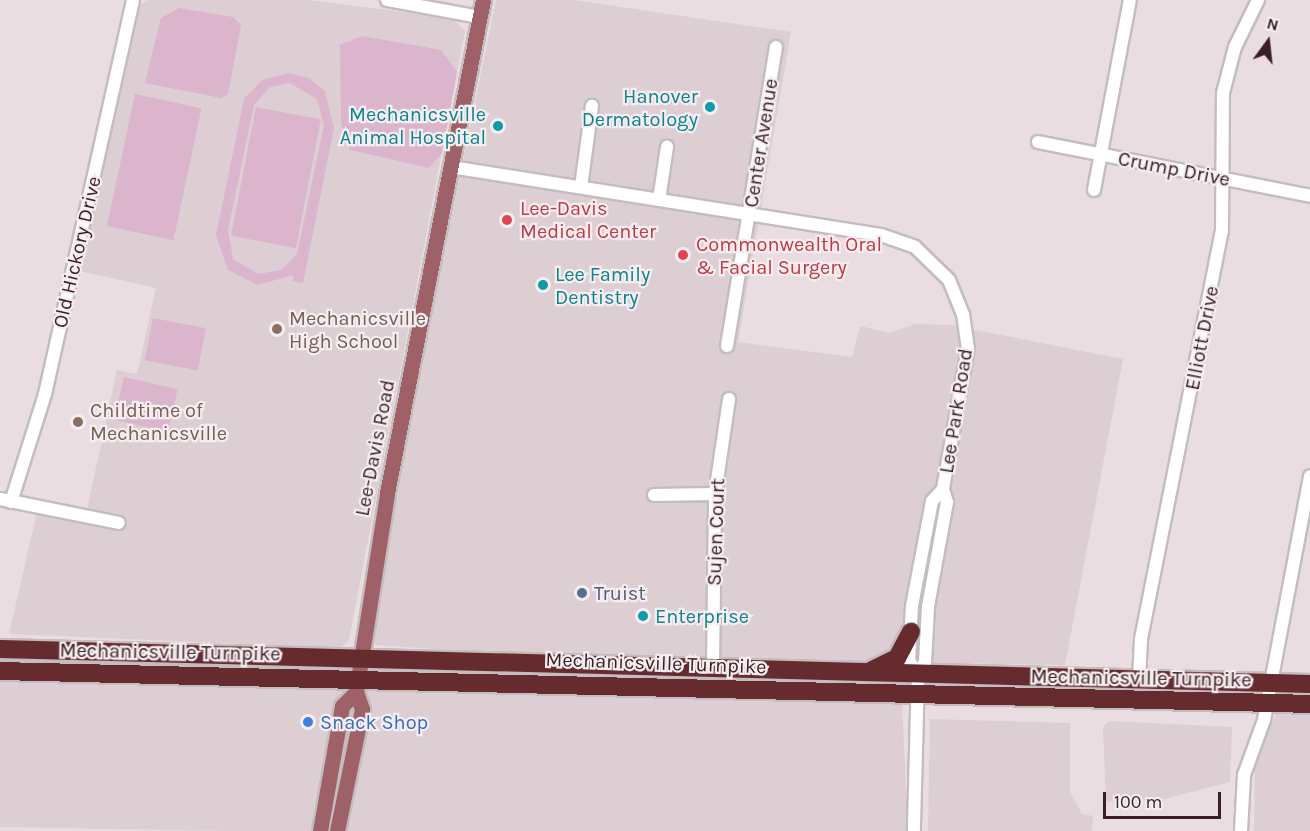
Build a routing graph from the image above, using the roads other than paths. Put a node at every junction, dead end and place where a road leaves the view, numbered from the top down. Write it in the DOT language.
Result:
graph roads {
  1 [pos="133,0"];
  2 [pos="387,0"];
  3 [pos="483,0"];
  4 [pos="1130,0"];
  5 [pos="1258,0"];
  6 [pos="480,16"];
  7 [pos="776,46"];
  8 [pos="591,106"];
  9 [pos="1038,141"];
  10 [pos="667,147"];
  11 [pos="1100,154"];
  12 [pos="451,167"];
  13 [pos="1225,178"];
  14 [pos="581,187"];
  15 [pos="1094,190"];
  16 [pos="1310,196"];
  17 [pos="659,200"];
  18 [pos="749,215"];
  19 [pos="727,346"];
  20 [pos="729,399"];
  21 [pos="1310,476"];
  22 [pos="943,489"];
  23 [pos="715,494"];
  24 [pos="654,495"];
  25 [pos="6,500"];
  26 [pos="119,523"];
  27 [pos="911,632"];
  28 [pos="0,649"];
  29 [pos="360,658"];
  30 [pos="713,666"];
  31 [pos="0,671"];
  32 [pos="864,672"];
  33 [pos="918,674"];
  34 [pos="1139,679"];
  35 [pos="1270,683"];
  36 [pos="1310,684"];
  37 [pos="357,685"];
  38 [pos="917,694"];
  39 [pos="1265,703"];
  40 [pos="1310,704"];
  41 [pos="330,783"];
  42 [pos="320,831"];
  43 [pos="335,831"];
  44 [pos="914,831"];
  45 [pos="1241,831"];
  1 -- 25 [label="street, Old Hickory Drive"];
  2 -- 6 [label="street"];
  3 -- 6 [label="main road, Lee-Davis Road"];
  4 -- 11 [label="street"];
  5 -- 13 [label="street, Elliott Drive"];
  6 -- 12 [label="main road, Lee-Davis Road"];
  7 -- 18 [label="street, Center Avenue"];
  8 -- 14 [label="street"];
  9 -- 11 [label="street, Crump Drive"];
  10 -- 17 [label="street"];
  11 -- 13 [label="street, Crump Drive"];
  11 -- 15 [label="street"];
  12 -- 14 [label="street, Lee Park Road"];
  12 -- 29 [label="main road, Lee-Davis Road"];
  13 -- 16 [label="street, Crump Drive"];
  13 -- 34 [label="street, Elliott Drive"];
  14 -- 17 [label="street, Lee Park Road"];
  17 -- 18 [label="street, Lee Park Road"];
  18 -- 19 [label="street, Center Avenue"];
  18 -- 22 [label="street, Lee Park Road"];
  20 -- 23 [label="street, Sujen Court"];
  21 -- 35 [label="street"];
  22 -- 27 [label="street, Lee Park Road"];
  22 -- 33 [label="street, Lee Park Road"];
  23 -- 24 [label="street"];
  23 -- 30 [label="street, Sujen Court"];
  25 -- 26 [label="street, Old Hickory Drive"];
  27 -- 32 [label="highway"];
  27 -- 33 [label="street, Lee Park Road"];
  28 -- 29 [label="highway, Mechanicsville Turnpike"];
  29 -- 30 [label="highway, Mechanicsville Turnpike"];
  29 -- 37 [label="main road, Lee-Davis Road"];
  30 -- 32 [label="highway, Mechanicsville Turnpike"];
  31 -- 37 [label="highway, Mechanicsville Turnpike"];
  32 -- 33 [label="highway, Mechanicsville Turnpike"];
  33 -- 34 [label="highway, Mechanicsville Turnpike"];
  33 -- 38 [label="street"];
  34 -- 35 [label="highway, Mechanicsville Turnpike"];
  35 -- 36 [label="highway, Mechanicsville Turnpike"];
  35 -- 39 [label="street"];
  37 -- 38 [label="highway, Mechanicsville Turnpike"];
  37 -- 41 [label="main road, Lee-Davis Road"];
  37 -- 43 [label="main road, Lee-Davis Road"];
  38 -- 39 [label="highway, Mechanicsville Turnpike"];
  38 -- 44 [label="street"];
  39 -- 40 [label="highway, Mechanicsville Turnpike"];
  39 -- 45 [label="street"];
  41 -- 42 [label="main road, Lee-Davis Road"];
  41 -- 43 [label="main road"];
}
